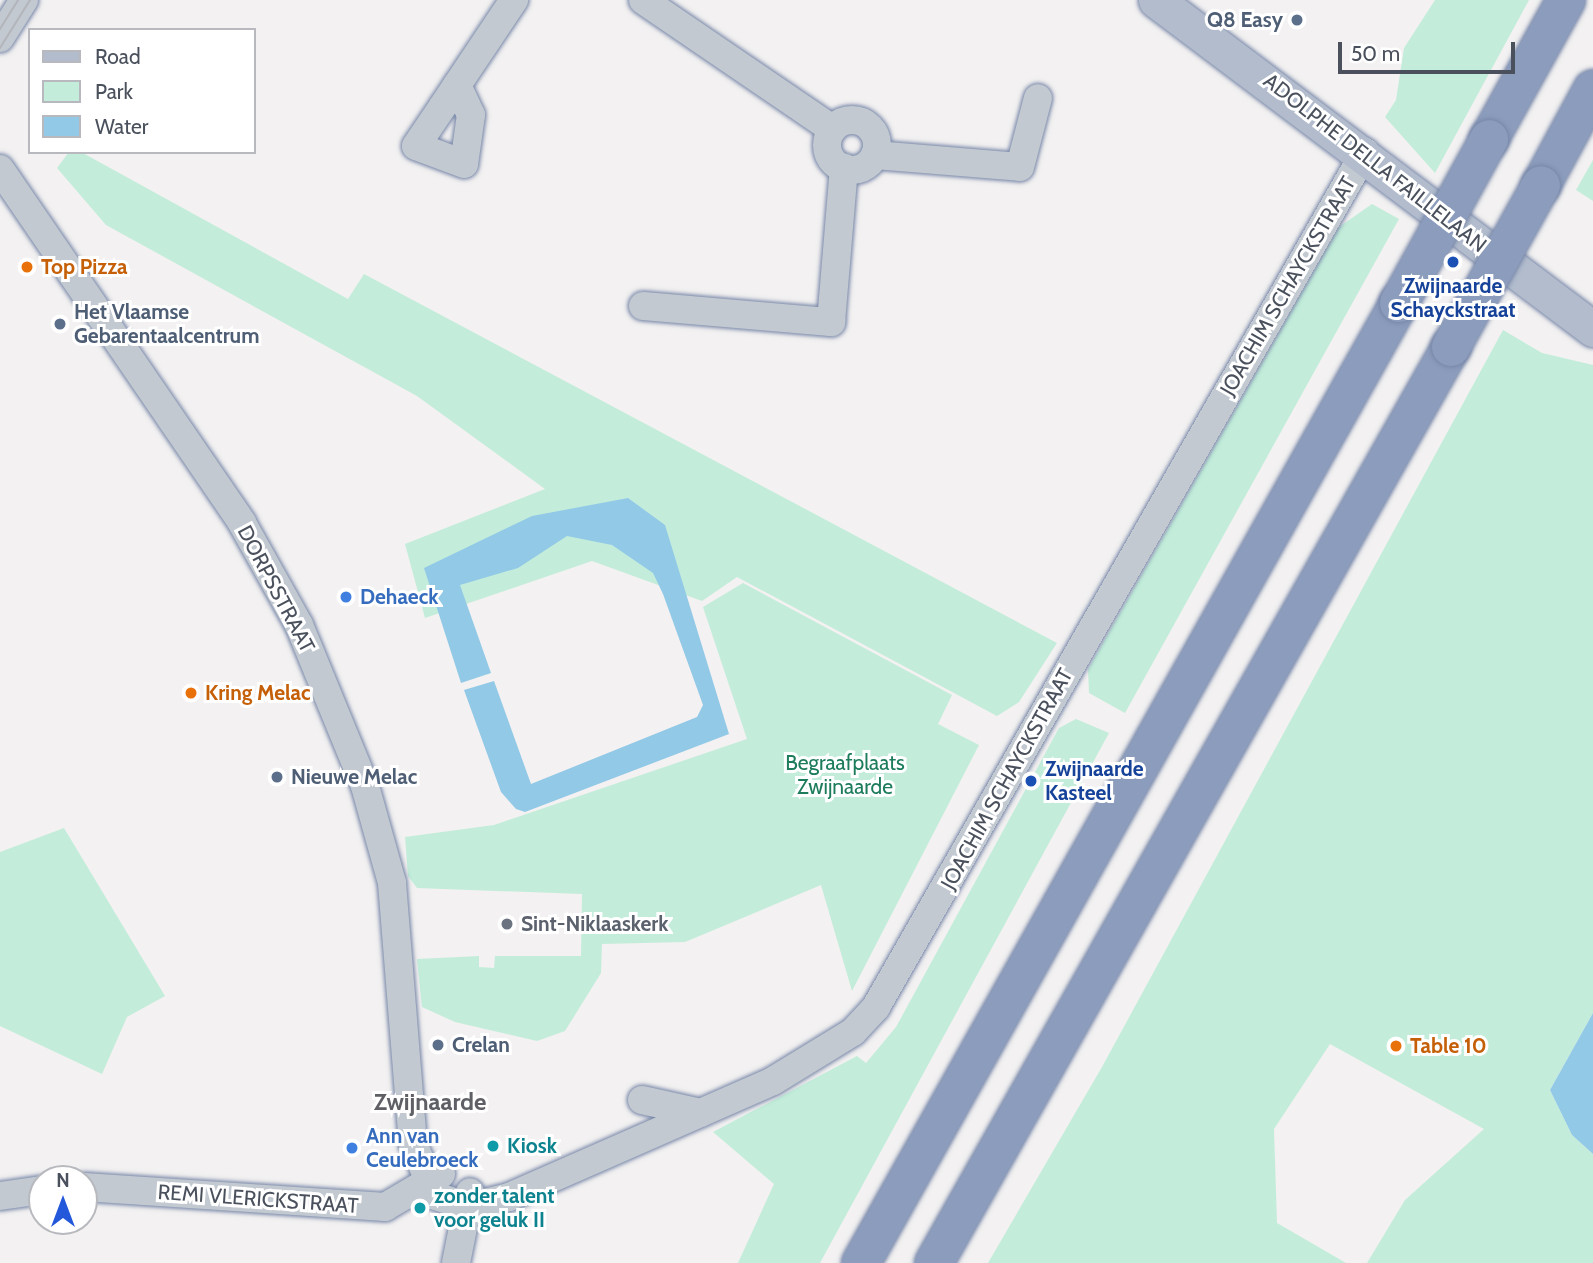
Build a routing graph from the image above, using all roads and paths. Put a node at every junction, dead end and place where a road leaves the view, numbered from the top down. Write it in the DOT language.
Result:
graph roads {
  1 [pos="24,0"];
  2 [pos="514,0"];
  3 [pos="643,0"];
  4 [pos="1156,0"];
  5 [pos="1566,0"];
  6 [pos="0,38"];
  7 [pos="457,85"];
  8 [pos="1593,89"];
  9 [pos="1038,98"];
  10 [pos="832,129"];
  11 [pos="1365,152"];
  12 [pos="875,155"];
  13 [pos="844,168"];
  14 [pos="0,169"];
  15 [pos="643,306"];
  16 [pos="1593,328"];
  17 [pos="642,1100"];
  18 [pos="701,1113"];
  19 [pos="433,1178"];
  20 [pos="98,1188"];
  21 [pos="28,1192"];
  22 [pos="0,1196"];
  23 [pos="469,1200"];
  24 [pos="456,1263"];
  25 [pos="861,1263"];
  26 [pos="934,1263"];
  1 -- 6 [label="street"];
  2 -- 7 [label="street"];
  3 -- 10 [label="street"];
  4 -- 11 [label="main road, ADOLPHE DELLA FAILLELAAN"];
  5 -- 25 [label="highway, bridge"];
  8 -- 26 [label="highway, bridge"];
  9 -- 12 [label="street"];
  10 -- 12 [label="street"];
  10 -- 13 [label="street"];
  11 -- 16 [label="main road, ADOLPHE DELLA FAILLELAAN"];
  11 -- 18 [label="street, JOACHIM SCHAYCKSTRAAT"];
  12 -- 13 [label="street"];
  13 -- 15 [label="street"];
  14 -- 19 [label="street, DORPSSTRAAT"];
  17 -- 18 [label="street"];
  18 -- 23 [label="street, JOACHIM SCHAYCKSTRAAT"];
  19 -- 20 [label="street, REMI VLERICKSTRAAT"];
  19 -- 23 [label="street"];
  21 -- 22 [label="street"];
  23 -- 24 [label="street"];
}
